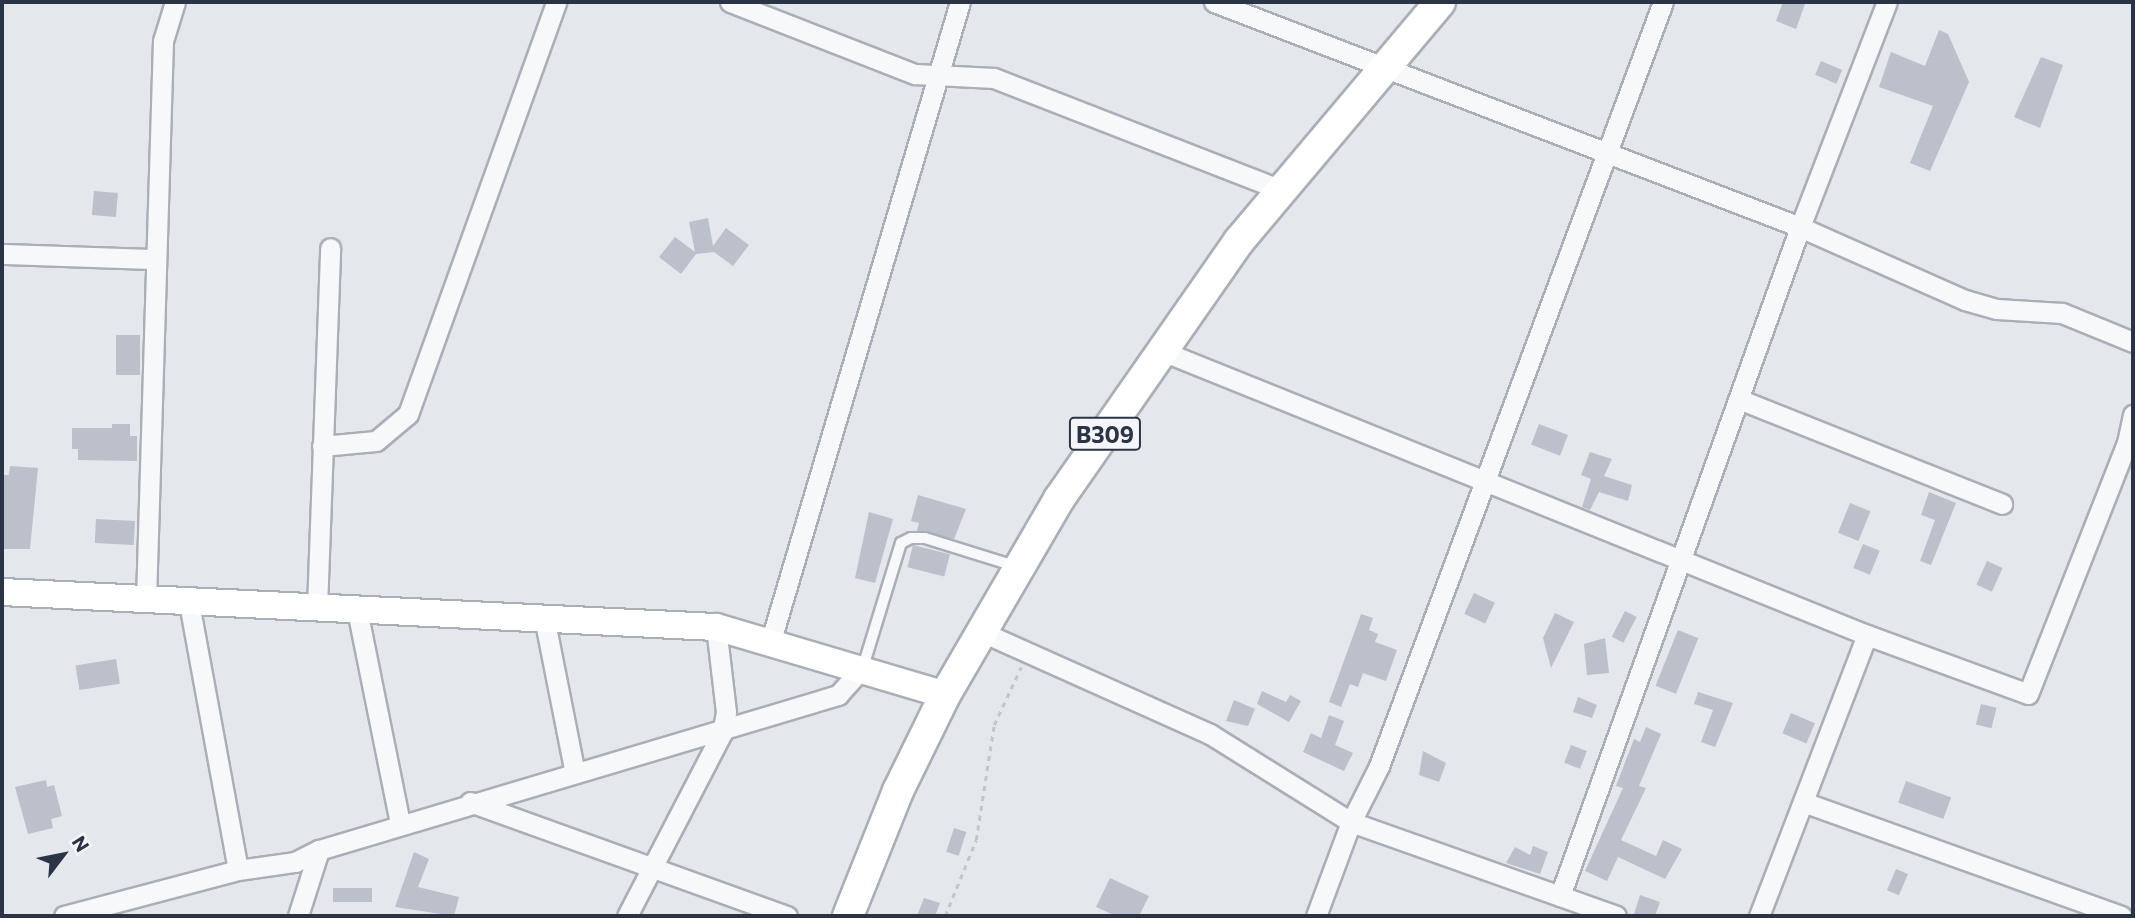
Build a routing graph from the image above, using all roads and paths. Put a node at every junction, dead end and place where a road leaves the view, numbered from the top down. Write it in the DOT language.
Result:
graph roads {
  1 [pos="175,2"];
  2 [pos="556,2"];
  3 [pos="730,2"];
  4 [pos="960,2"];
  5 [pos="1214,2"];
  6 [pos="1440,2"];
  7 [pos="1663,2"];
  8 [pos="1887,2"];
  9 [pos="1386,66"];
  10 [pos="940,72"];
  11 [pos="1605,151"];
  12 [pos="1282,190"];
  13 [pos="1800,227"];
  14 [pos="330,248"];
  15 [pos="2,254"];
  16 [pos="156,259"];
  17 [pos="2133,342"];
  18 [pos="1162,351"];
  19 [pos="1741,400"];
  20 [pos="2133,415"];
  21 [pos="322,446"];
  22 [pos="1485,481"];
  23 [pos="2002,503"];
  24 [pos="1683,561"];
  25 [pos="1019,568"];
  26 [pos="2,592"];
  27 [pos="146,600"];
  28 [pos="189,603"];
  29 [pos="317,608"];
  30 [pos="357,610"];
  31 [pos="544,618"];
  32 [pos="716,627"];
  33 [pos="982,632"];
  34 [pos="1867,635"];
  35 [pos="771,640"];
  36 [pos="1027,653"];
  37 [pos="863,667"];
  38 [pos="945,695"];
  39 [pos="722,733"];
  40 [pos="575,773"];
  41 [pos="470,802"];
  42 [pos="1803,802"];
  43 [pos="1351,822"];
  44 [pos="400,824"];
  45 [pos="319,850"];
  46 [pos="652,864"];
  47 [pos="238,870"];
  48 [pos="1560,895"];
  49 [pos="90,911"];
  50 [pos="64,916"];
  51 [pos="298,916"];
  52 [pos="627,916"];
  53 [pos="787,916"];
  54 [pos="848,916"];
  55 [pos="945,916"];
  56 [pos="1316,916"];
  57 [pos="1616,916"];
  58 [pos="1759,916"];
  59 [pos="2121,916"];
  1 -- 16 [label="street"];
  2 -- 21 [label="street"];
  3 -- 10 [label="street"];
  4 -- 10 [label="street"];
  5 -- 9 [label="street"];
  6 -- 9 [label="main road, B309"];
  7 -- 11 [label="street"];
  8 -- 13 [label="street"];
  9 -- 11 [label="street"];
  9 -- 12 [label="main road, B309"];
  10 -- 12 [label="street"];
  10 -- 35 [label="street"];
  11 -- 13 [label="street"];
  11 -- 22 [label="street"];
  12 -- 18 [label="main road, B309"];
  13 -- 17 [label="street"];
  13 -- 19 [label="street"];
  14 -- 21 [label="street"];
  15 -- 16 [label="street"];
  16 -- 27 [label="street"];
  18 -- 22 [label="street"];
  18 -- 25 [label="main road, B309"];
  19 -- 23 [label="street"];
  19 -- 24 [label="street"];
  20 -- 34 [label="street"];
  21 -- 29 [label="street"];
  22 -- 24 [label="street"];
  22 -- 43 [label="street"];
  24 -- 34 [label="street"];
  24 -- 48 [label="street"];
  25 -- 33 [label="main road, B309"];
  25 -- 37 [label="lane"];
  26 -- 27 [label="main road"];
  27 -- 28 [label="main road"];
  28 -- 29 [label="main road"];
  28 -- 47 [label="street"];
  29 -- 30 [label="main road"];
  30 -- 31 [label="main road"];
  30 -- 44 [label="street"];
  31 -- 32 [label="main road"];
  31 -- 40 [label="street"];
  32 -- 35 [label="main road"];
  32 -- 39 [label="street"];
  33 -- 36 [label="street"];
  33 -- 38 [label="main road, B309"];
  34 -- 42 [label="street"];
  35 -- 37 [label="main road"];
  36 -- 43 [label="street"];
  36 -- 55 [label="path"];
  37 -- 38 [label="main road"];
  37 -- 39 [label="street"];
  38 -- 54 [label="main road, B309"];
  39 -- 40 [label="street"];
  39 -- 46 [label="street"];
  40 -- 41 [label="street"];
  41 -- 44 [label="street"];
  41 -- 46 [label="street"];
  42 -- 58 [label="street"];
  42 -- 59 [label="street"];
  43 -- 48 [label="street"];
  43 -- 56 [label="street"];
  44 -- 45 [label="street"];
  45 -- 47 [label="street"];
  45 -- 51 [label="street"];
  46 -- 52 [label="street"];
  46 -- 53 [label="street"];
  47 -- 49 [label="street"];
  48 -- 57 [label="street"];
  49 -- 50 [label="street"];
}
